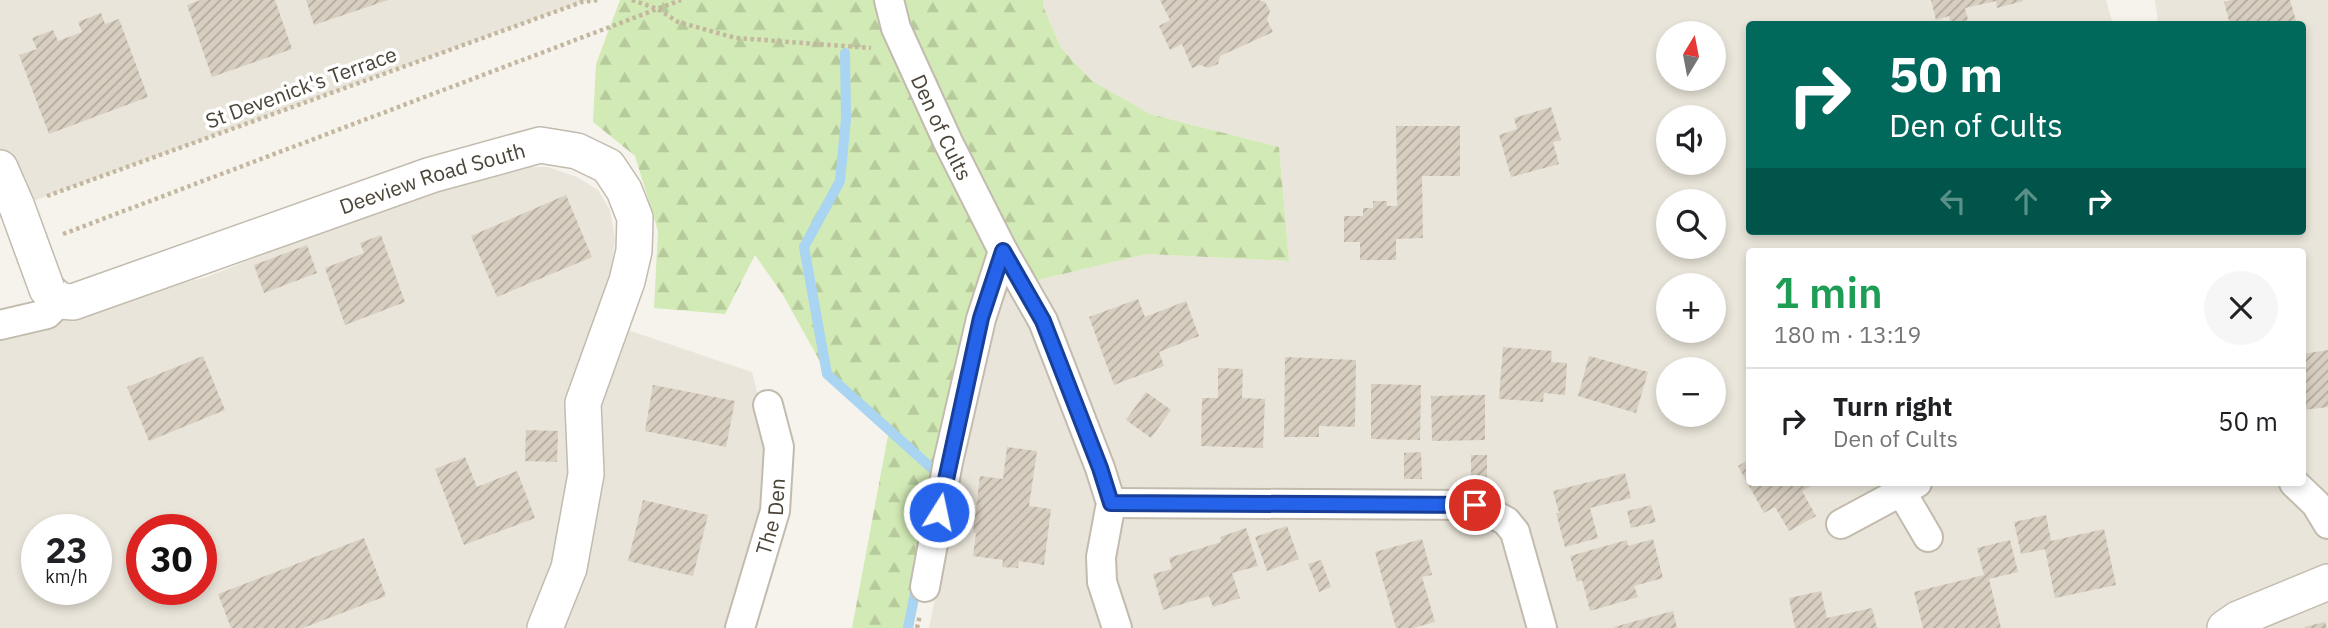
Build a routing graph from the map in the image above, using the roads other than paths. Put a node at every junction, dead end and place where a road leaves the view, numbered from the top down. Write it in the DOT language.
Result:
graph roads {
  1 [pos="889,0"];
  2 [pos="0,168"];
  3 [pos="1003,251"];
  4 [pos="53,295"];
  5 [pos="0,324"];
  6 [pos="768,405"];
  7 [pos="2297,486"];
  8 [pos="1909,487"];
  9 [pos="1111,503"];
  10 [pos="1841,524"];
  11 [pos="2328,524"];
  12 [pos="1928,537"];
  13 [pos="2328,582"];
  14 [pos="925,587"];
  15 [pos="545,628"];
  16 [pos="740,628"];
  17 [pos="1117,628"];
  18 [pos="1542,628"];
  19 [pos="2225,628"];
  1 -- 3 [label="street, Den of Cults"];
  2 -- 4 [label="street, bridge"];
  3 -- 9 [label="street, Den of Cults"];
  3 -- 14 [label="street"];
  4 -- 5 [label="street, Deeview Road South"];
  4 -- 15 [label="street, Deeview Road South"];
  6 -- 16 [label="street, The Den"];
  7 -- 11 [label="street"];
  8 -- 10 [label="street"];
  8 -- 12 [label="street"];
  9 -- 17 [label="street"];
  9 -- 18 [label="street"];
  13 -- 19 [label="street"];
}
